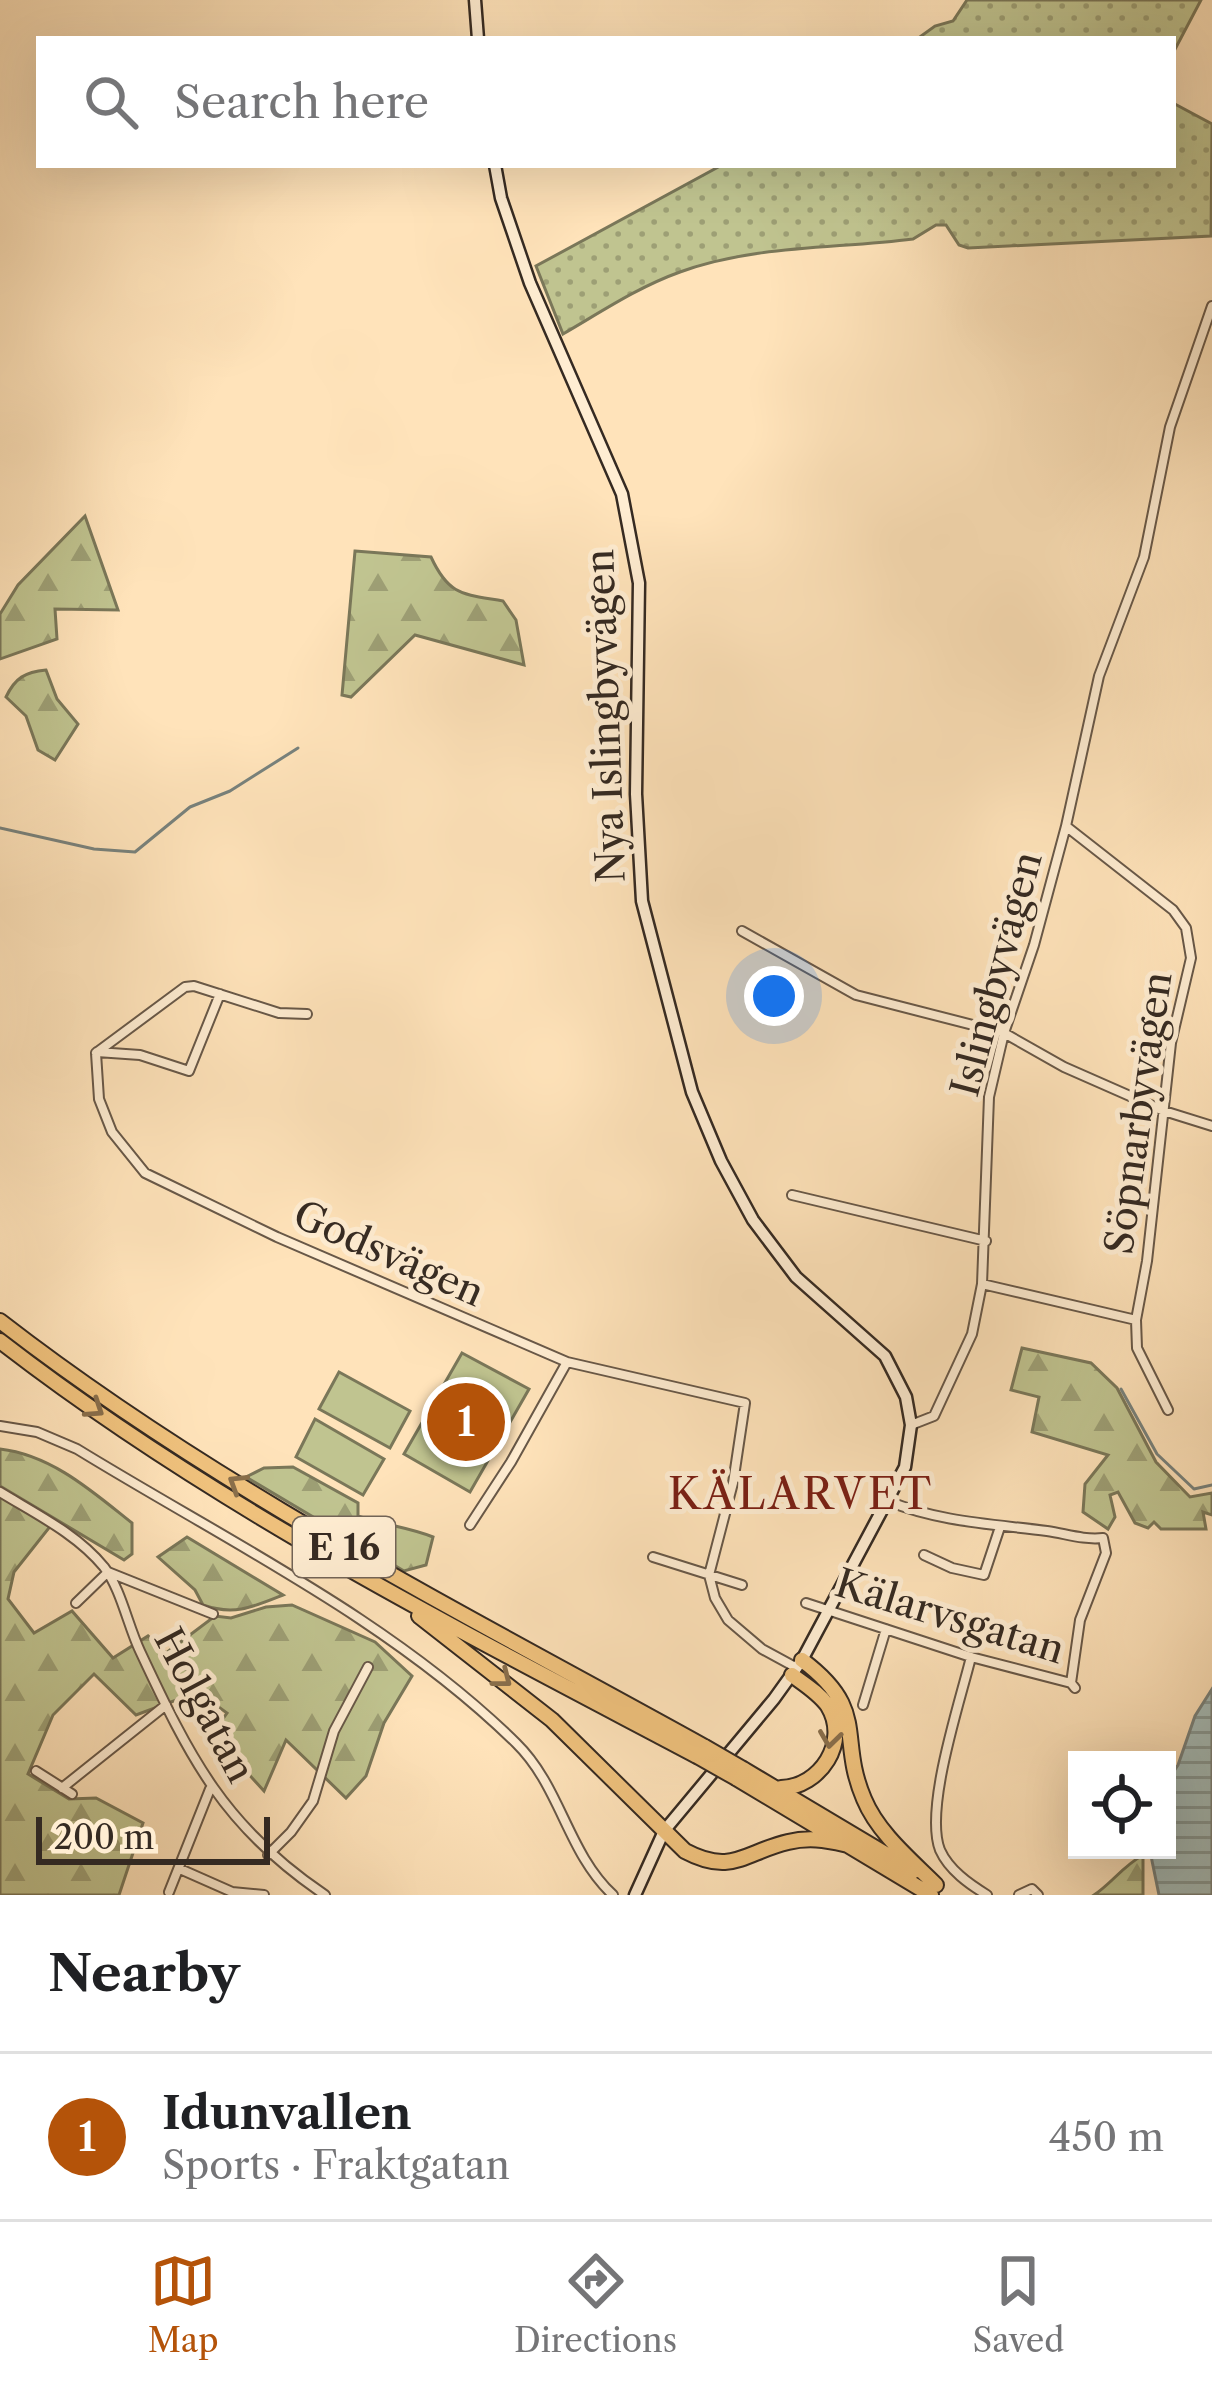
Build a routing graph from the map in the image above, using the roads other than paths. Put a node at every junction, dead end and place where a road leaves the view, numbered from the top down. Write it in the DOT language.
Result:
graph roads {
  1 [pos="475,0"];
  2 [pos="478,36"];
  3 [pos="496,168"];
  4 [pos="1212,306"];
  5 [pos="1066,826"];
  6 [pos="742,931"];
  7 [pos="220,994"];
  8 [pos="307,1013"];
  9 [pos="1004,1033"];
  10 [pos="96,1052"];
  11 [pos="1164,1111"];
  12 [pos="1212,1126"];
  13 [pos="792,1195"];
  14 [pos="986,1241"];
  15 [pos="982,1284"];
  16 [pos="1136,1320"];
  17 [pos="0,1322"];
  18 [pos="0,1341"];
  19 [pos="567,1362"];
  20 [pos="1168,1410"];
  21 [pos="911,1425"];
  22 [pos="0,1426"];
  23 [pos="0,1492"];
  24 [pos="888,1501"];
  25 [pos="470,1525"];
  26 [pos="1000,1527"];
  27 [pos="924,1555"];
  28 [pos="653,1557"];
  29 [pos="108,1572"];
  30 [pos="709,1575"];
  31 [pos="376,1584"];
  32 [pos="742,1585"];
  33 [pos="76,1603"];
  34 [pos="806,1604"];
  35 [pos="829,1611"];
  36 [pos="213,1614"];
  37 [pos="886,1629"];
  38 [pos="971,1657"];
  39 [pos="368,1667"];
  40 [pos="797,1667"];
  41 [pos="166,1705"];
  42 [pos="863,1705"];
  43 [pos="701,1752"];
  44 [pos="36,1771"];
  45 [pos="740,1773"];
  46 [pos="210,1787"];
  47 [pos="778,1788"];
  48 [pos="668,1834"];
  49 [pos="856,1847"];
  50 [pos="268,1855"];
  51 [pos="180,1869"];
  52 [pos="933,1890"];
  53 [pos="169,1892"];
  54 [pos="264,1895"];
  55 [pos="325,1895"];
  56 [pos="613,1895"];
  57 [pos="635,1895"];
  58 [pos="951,1895"];
  59 [pos="987,1895"];
  60 [pos="1018,1895"];
  61 [pos="1038,1895"];
  1 -- 2 [label="street"];
  3 -- 21 [label="street, Nya Islingbyvägen"];
  4 -- 5 [label="street, Islingbyvägen"];
  5 -- 9 [label="street, Islingbyvägen"];
  5 -- 11 [label="street, Söpnarbyvägen"];
  6 -- 9 [label="street"];
  7 -- 8 [label="street"];
  7 -- 10 [label="street"];
  7 -- 10 [label="street"];
  9 -- 11 [label="street"];
  9 -- 14 [label="street, Islingbyvägen"];
  10 -- 19 [label="street, Godsvägen"];
  11 -- 12 [label="street"];
  11 -- 16 [label="street, Söpnarbyvägen"];
  13 -- 14 [label="street"];
  14 -- 15 [label="street, Islingbyvägen"];
  15 -- 16 [label="street, Söpnarbyvägen"];
  15 -- 21 [label="street, Islingbyvägen"];
  16 -- 20 [label="street, Söpnarbyvägen"];
  43 -- 17 [label="highway, E 16, one-way"];
  18 -- 31 [label="highway, E 16, one-way"];
  19 -- 25 [label="street"];
  19 -- 30 [label="street, Godsvägen"];
  21 -- 24 [label="street, Islingbyvägen"];
  22 -- 56 [label="street"];
  23 -- 29 [label="street, Holgatan"];
  24 -- 26 [label="street"];
  24 -- 35 [label="street, Islingbyvägen"];
  26 -- 27 [label="street"];
  26 -- 38 [label="street, Kälarvsgatan"];
  28 -- 30 [label="street"];
  29 -- 33 [label="street"];
  29 -- 36 [label="street, Holgatan"];
  29 -- 41 [label="street, Holgatan"];
  30 -- 32 [label="street"];
  30 -- 40 [label="street"];
  31 -- 43 [label="highway, E 16"];
  31 -- 48 [label="highway, one-way"];
  34 -- 35 [label="street, Kälarvsgatan"];
  35 -- 37 [label="street, Kälarvsgatan"];
  35 -- 40 [label="street, Islingbyvägen"];
  37 -- 38 [label="street, Kälarvsgatan"];
  37 -- 42 [label="street"];
  38 -- 59 [label="street"];
  39 -- 50 [label="street, Holgatan"];
  40 -- 47 [label="highway, one-way"];
  40 -- 48 [label="street, Islingbyvägen"];
  40 -- 52 [label="highway"];
  41 -- 44 [label="street"];
  41 -- 46 [label="street, Holgatan"];
  43 -- 45 [label="highway, E 16, bridge"];
  45 -- 47 [label="highway, E 16"];
  45 -- 49 [label="highway, E 16"];
  46 -- 50 [label="street, Holgatan"];
  46 -- 51 [label="street"];
  47 -- 52 [label="highway, E 16"];
  48 -- 49 [label="highway"];
  48 -- 57 [label="street, Islingbyvägen"];
  49 -- 52 [label="highway, E 16"];
  50 -- 55 [label="street, Holgatan"];
  51 -- 53 [label="street"];
  51 -- 54 [label="street"];
  52 -- 58 [label="highway, E 16"];
  60 -- 61 [label="street"];
}
